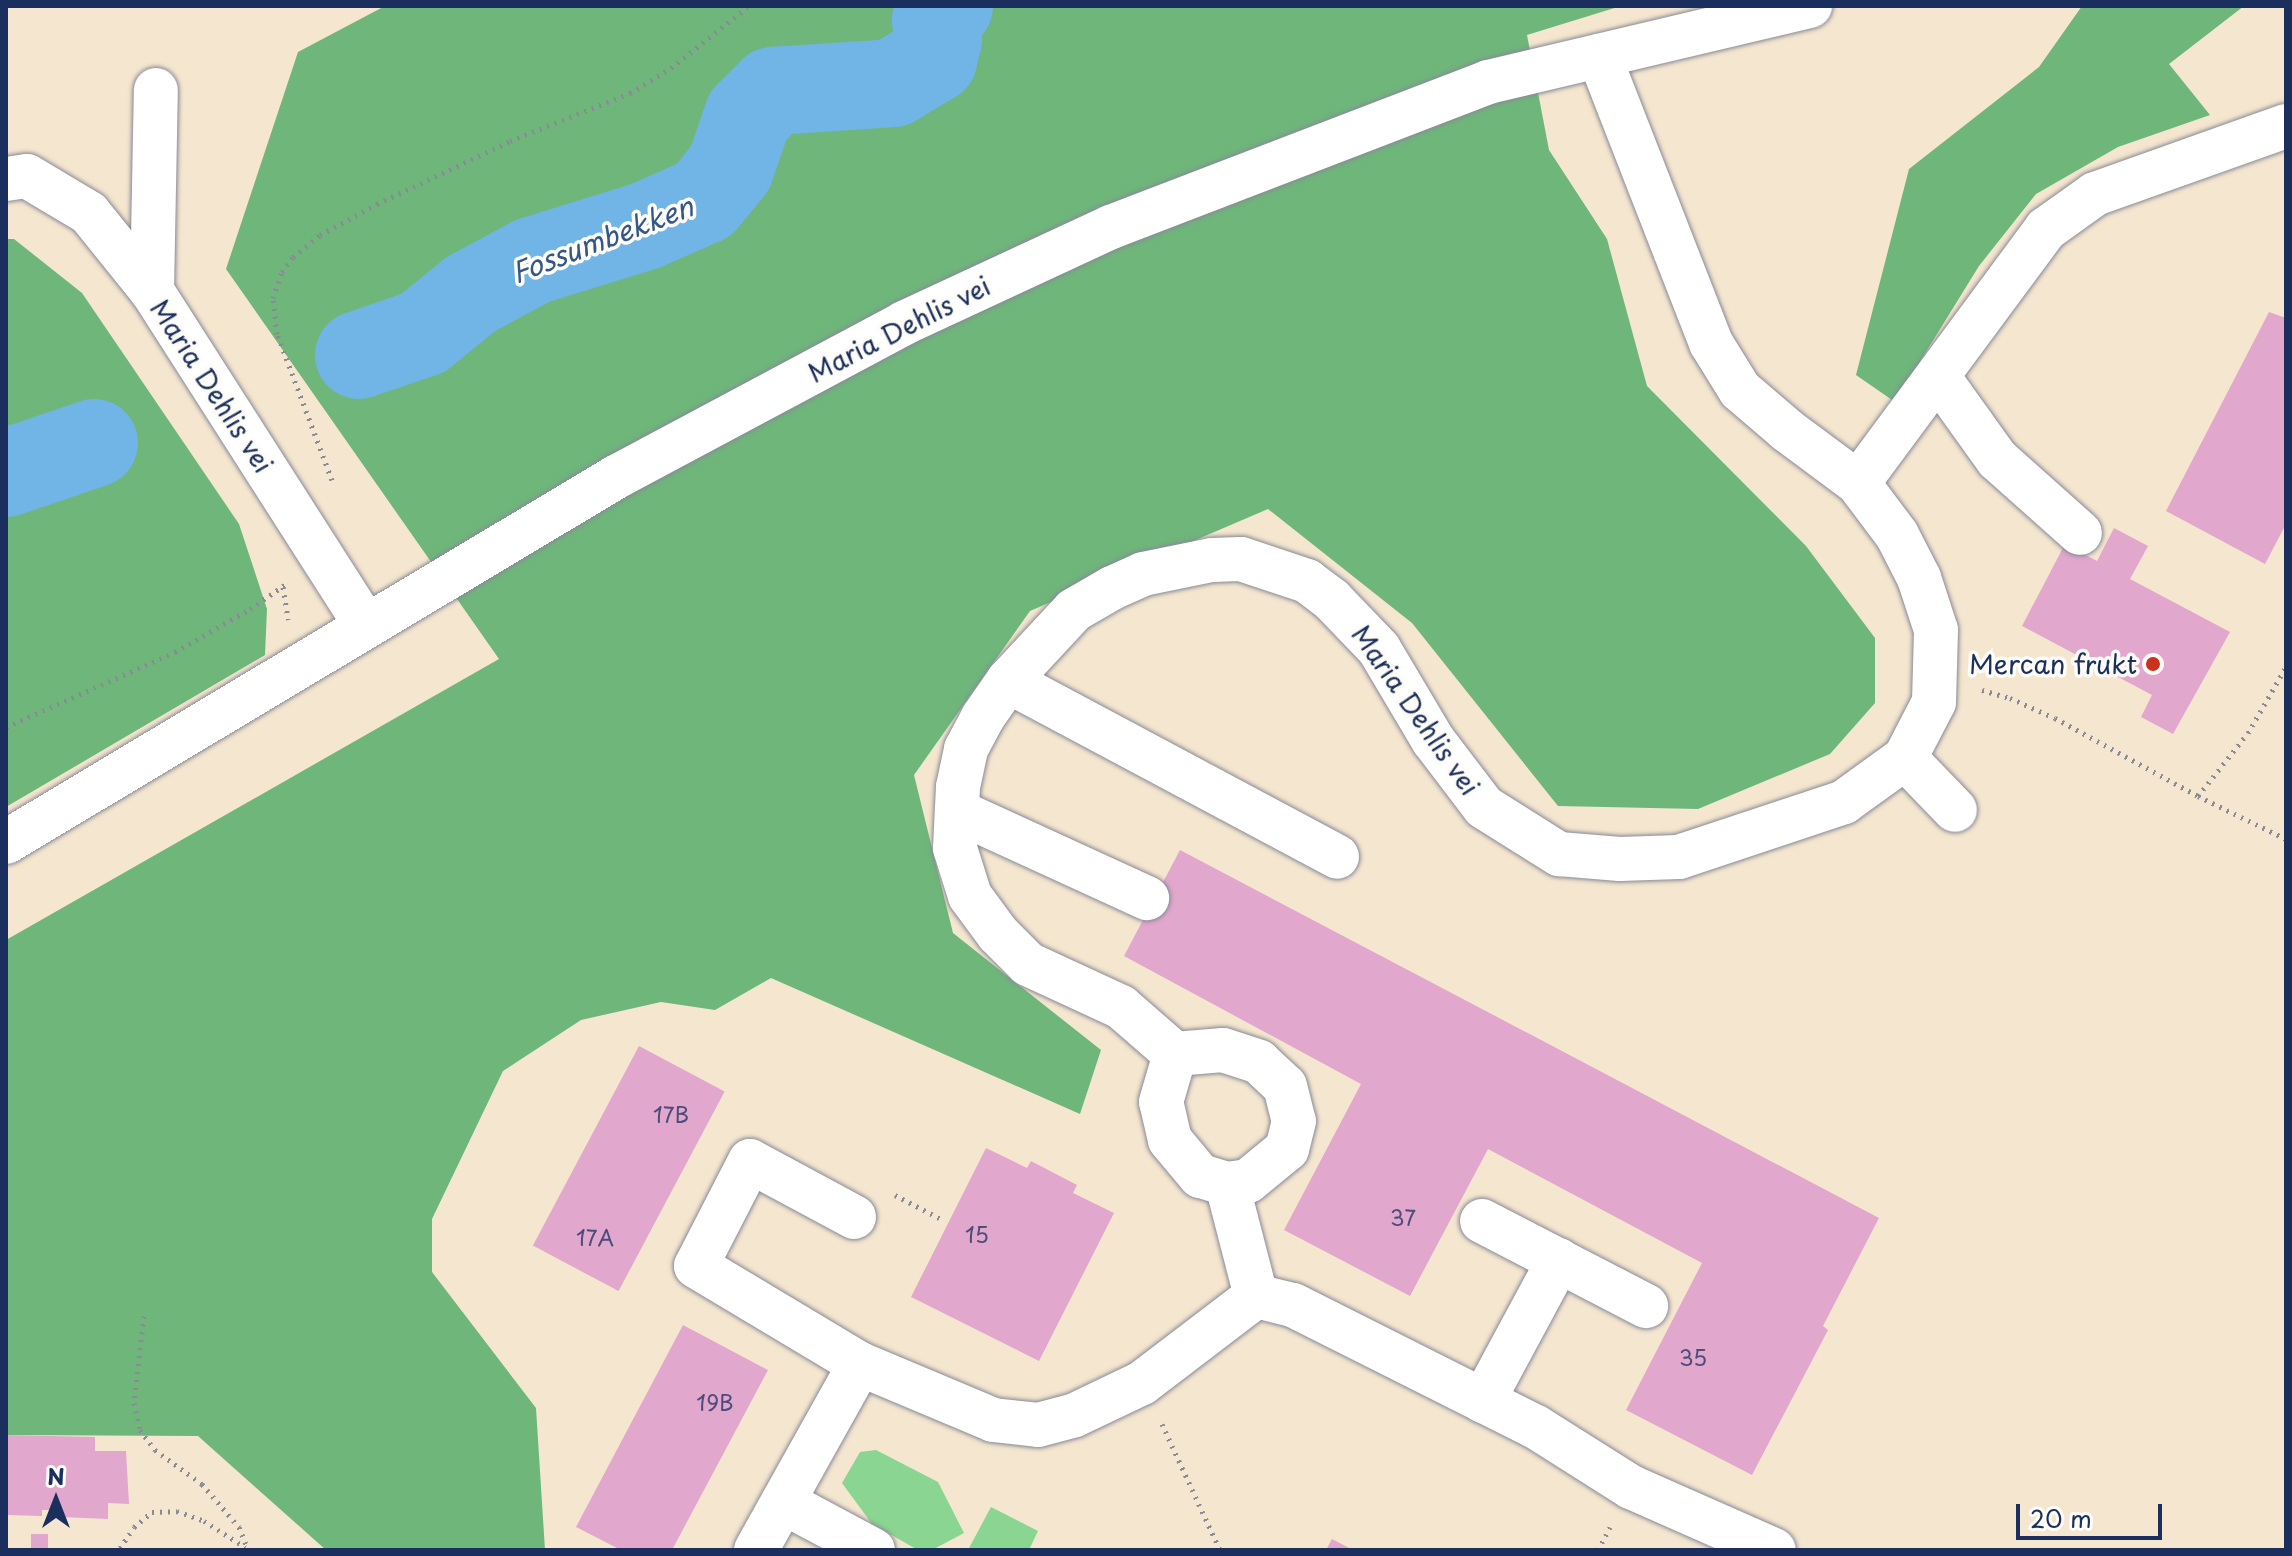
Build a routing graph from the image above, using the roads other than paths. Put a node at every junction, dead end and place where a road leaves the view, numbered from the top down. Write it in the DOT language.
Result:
graph roads {
  1 [pos="1810,6"];
  2 [pos="1599,56"];
  3 [pos="156,90"];
  4 [pos="2286,126"];
  5 [pos="13,171"];
  6 [pos="152,291"];
  7 [pos="1939,378"];
  8 [pos="1858,483"];
  9 [pos="2080,533"];
  10 [pos="366,625"];
  11 [pos="1008,681"];
  12 [pos="1905,758"];
  13 [pos="1955,810"];
  14 [pos="959,812"];
  15 [pos="6,842"];
  16 [pos="1337,857"];
  17 [pos="1147,898"];
  18 [pos="1175,1054"];
  19 [pos="1227,1184"];
  20 [pos="854,1217"];
  21 [pos="1482,1221"];
  22 [pos="1559,1260"];
  23 [pos="1256,1296"];
  24 [pos="1646,1306"];
  25 [pos="860,1364"];
  26 [pos="1483,1401"];
  27 [pos="783,1502"];
  28 [pos="756,1550"];
  29 [pos="873,1550"];
  30 [pos="1774,1550"];
  1 -- 2 [label="street, Maria Dehlis vei"];
  2 -- 8 [label="street, Maria Dehlis vei"];
  2 -- 10 [label="street, Maria Dehlis vei"];
  3 -- 6 [label="street"];
  4 -- 7 [label="street"];
  5 -- 6 [label="street, Maria Dehlis vei"];
  6 -- 10 [label="street, Maria Dehlis vei"];
  7 -- 8 [label="street"];
  7 -- 9 [label="street"];
  8 -- 12 [label="street, Maria Dehlis vei"];
  10 -- 15 [label="street, Maria Dehlis vei"];
  11 -- 12 [label="street, Maria Dehlis vei"];
  11 -- 14 [label="street, Maria Dehlis vei"];
  11 -- 16 [label="street"];
  12 -- 13 [label="street"];
  14 -- 17 [label="street"];
  14 -- 18 [label="street, Maria Dehlis vei"];
  18 -- 19 [label="street"];
  18 -- 19 [label="street"];
  19 -- 23 [label="street"];
  20 -- 25 [label="street"];
  21 -- 22 [label="street"];
  22 -- 24 [label="street"];
  22 -- 26 [label="street"];
  23 -- 25 [label="street"];
  23 -- 26 [label="street"];
  25 -- 27 [label="street"];
  26 -- 30 [label="street"];
  27 -- 28 [label="street"];
  27 -- 29 [label="street"];
}
